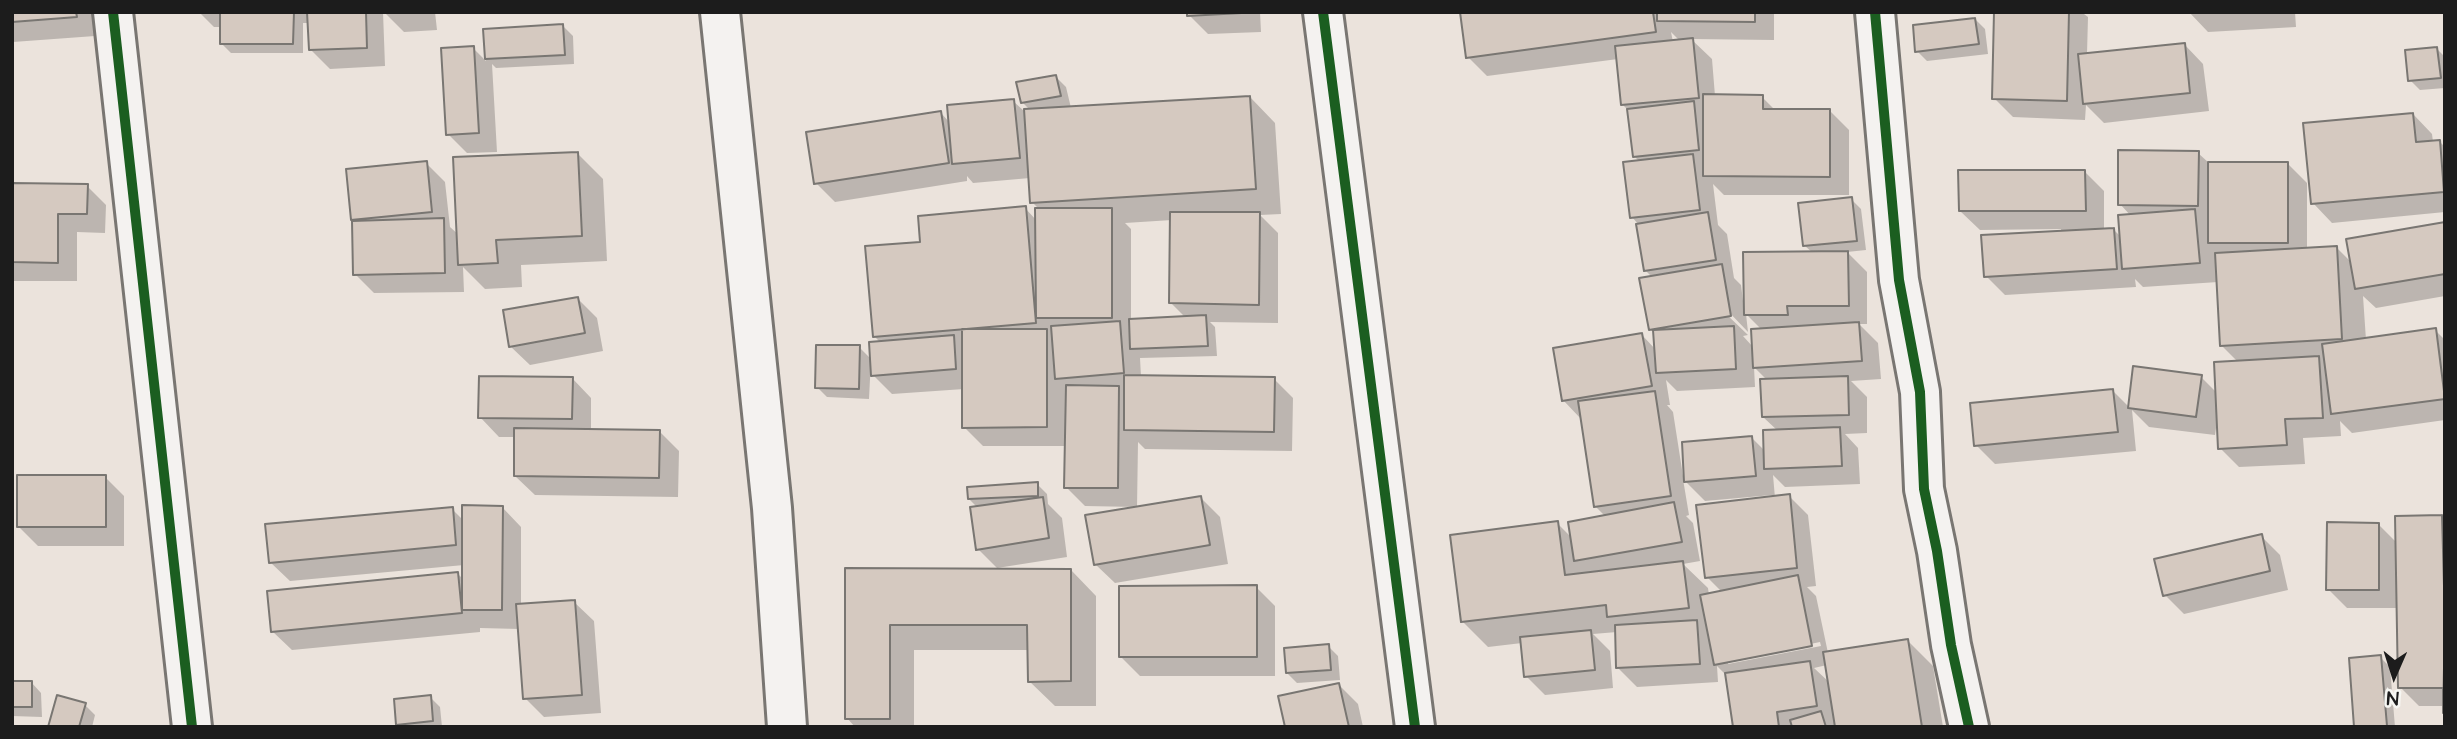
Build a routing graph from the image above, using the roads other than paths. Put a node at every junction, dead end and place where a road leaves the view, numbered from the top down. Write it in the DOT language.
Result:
graph roads {
  1 [pos="113,12"];
  2 [pos="720,12"];
  3 [pos="1323,12"];
  4 [pos="1875,12"];
  5 [pos="192,727"];
  6 [pos="787,727"];
  7 [pos="1415,727"];
  8 [pos="1969,727"];
  1 -- 5 [label="street"];
  2 -- 6 [label="street"];
  3 -- 7 [label="street"];
  4 -- 8 [label="street"];
}
